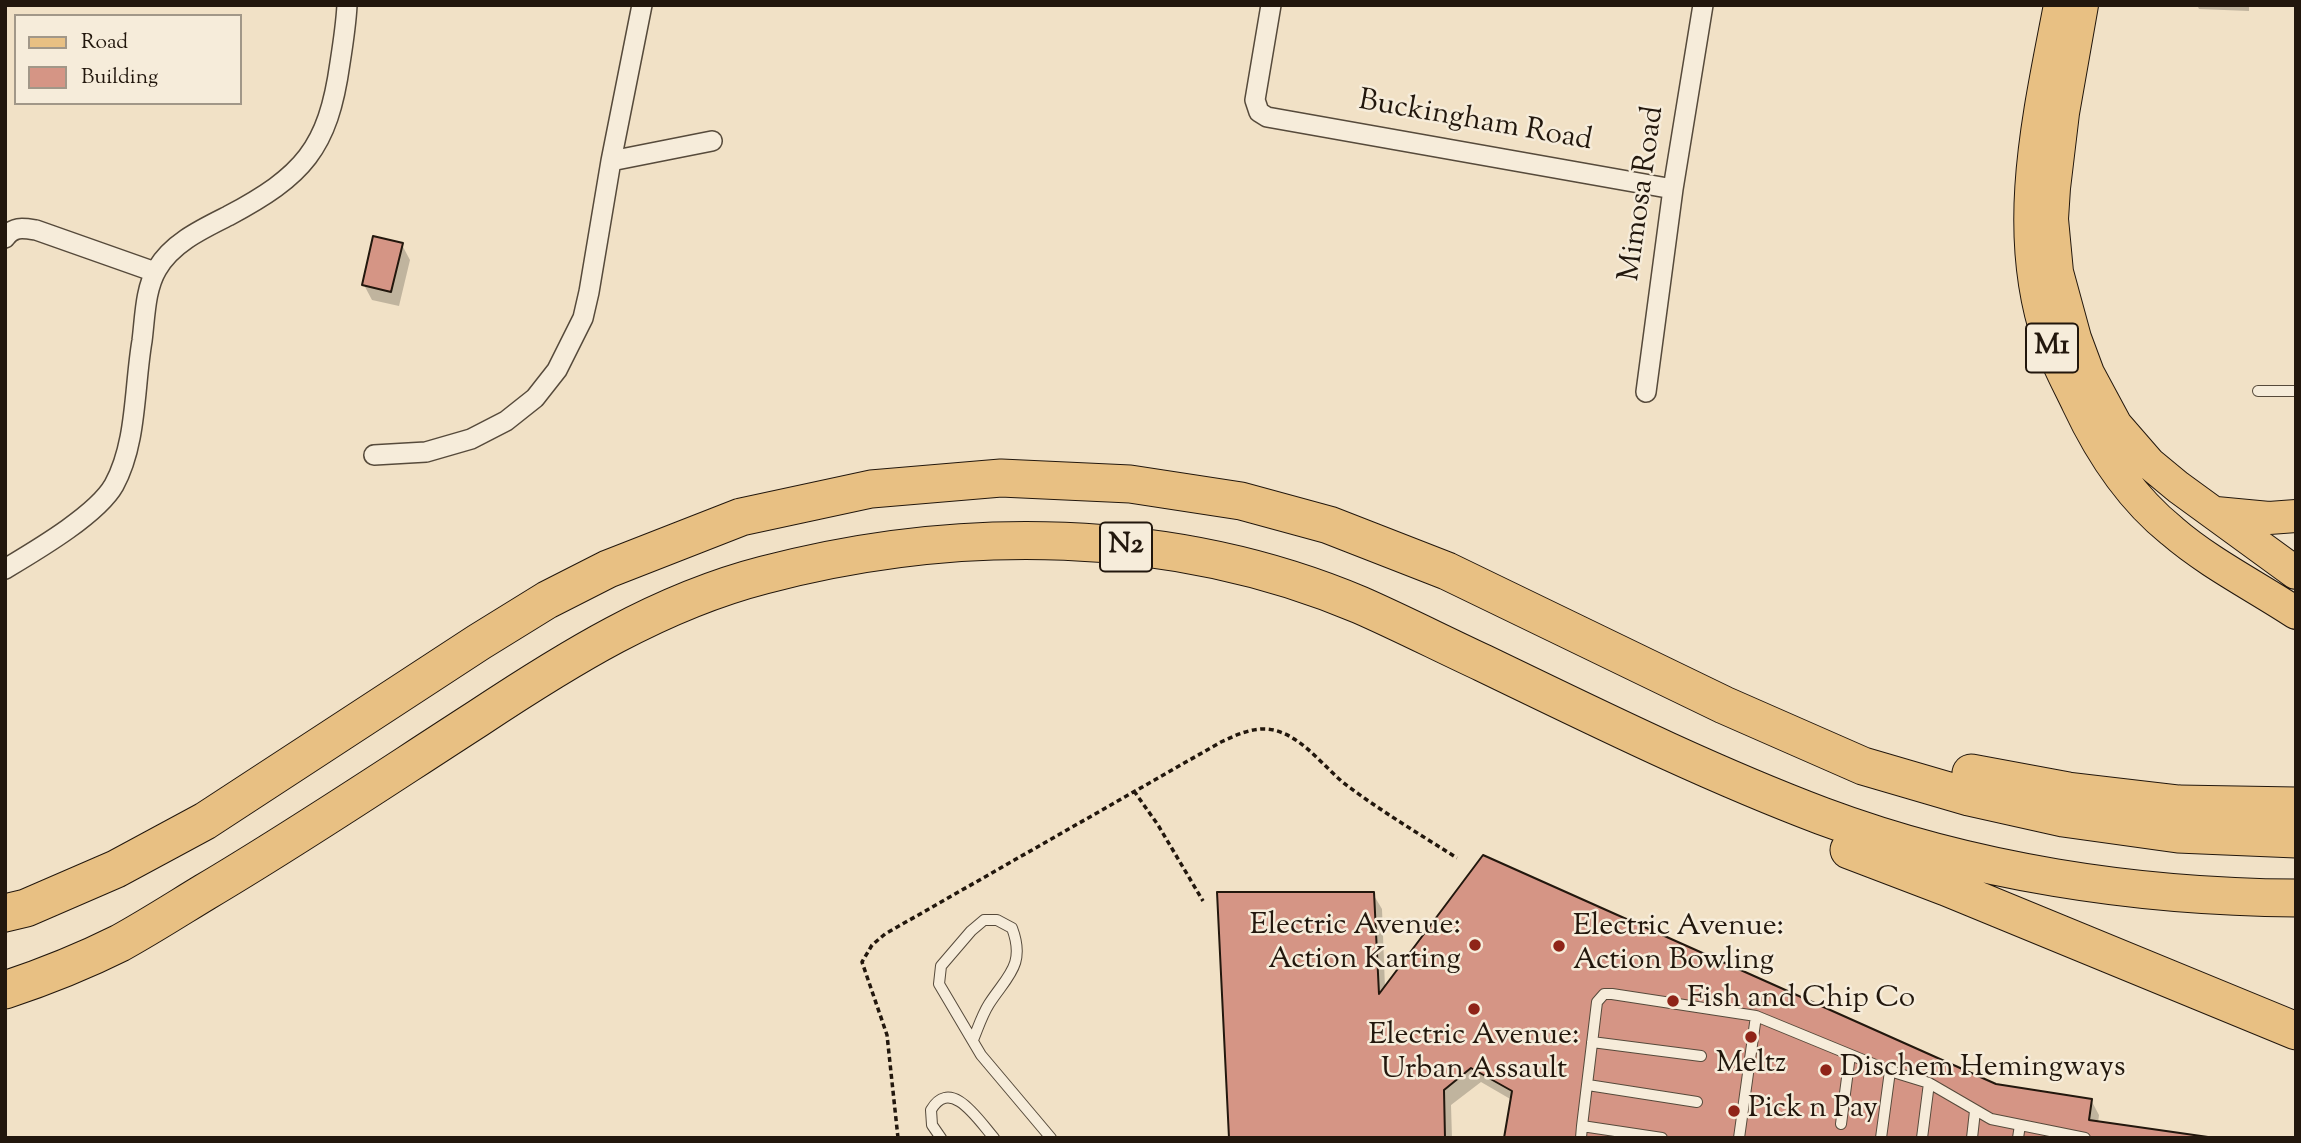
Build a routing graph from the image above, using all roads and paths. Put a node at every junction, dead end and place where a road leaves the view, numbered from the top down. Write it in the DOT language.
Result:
graph roads {
  1 [pos="347,5"];
  2 [pos="642,5"];
  3 [pos="1271,5"];
  4 [pos="1703,5"];
  5 [pos="2060,5"];
  6 [pos="2082,5"];
  7 [pos="712,141"];
  8 [pos="611,161"];
  9 [pos="1673,189"];
  10 [pos="5,238"];
  11 [pos="155,272"];
  12 [pos="2258,391"];
  13 [pos="2296,391"];
  14 [pos="1646,392"];
  15 [pos="374,455"];
  16 [pos="2215,513"];
  17 [pos="2296,516"];
  18 [pos="1209,558"];
  19 [pos="5,569"];
  20 [pos="2296,573"];
  21 [pos="2296,613"];
  22 [pos="1724,705"];
  23 [pos="1134,791"];
  24 [pos="2296,806"];
  25 [pos="2296,839"];
  26 [pos="1458,858"];
  27 [pos="2296,898"];
  28 [pos="1203,901"];
  29 [pos="5,913"];
  30 [pos="5,989"];
  31 [pos="1756,1016"];
  32 [pos="2296,1031"];
  33 [pos="973,1040"];
  34 [pos="1592,1042"];
  35 [pos="1850,1055"];
  36 [pos="1701,1056"];
  37 [pos="1890,1072"];
  38 [pos="1929,1083"];
  39 [pos="1588,1085"];
  40 [pos="1697,1102"];
  41 [pos="1975,1111"];
  42 [pos="1841,1124"];
  43 [pos="2020,1125"];
  44 [pos="1582,1126"];
  45 [pos="1630,1135"];
  46 [pos="2066,1135"];
  47 [pos="1048,1136"];
  48 [pos="898,1138"];
  49 [pos="941,1138"];
  50 [pos="994,1138"];
  51 [pos="1581,1138"];
  52 [pos="1662,1138"];
  53 [pos="1739,1138"];
  54 [pos="1881,1138"];
  55 [pos="1922,1138"];
  56 [pos="1972,1138"];
  57 [pos="2018,1138"];
  58 [pos="2085,1138"];
  1 -- 11 [label="street"];
  2 -- 8 [label="street"];
  3 -- 9 [label="street, Buckingham Road"];
  4 -- 9 [label="street, Mimosa Road"];
  5 -- 21 [label="main road, M1"];
  6 -- 16 [label="main road, M1"];
  7 -- 8 [label="street"];
  8 -- 15 [label="street"];
  9 -- 14 [label="street, Mimosa Road"];
  10 -- 11 [label="street"];
  11 -- 19 [label="street"];
  12 -- 13 [label="lane"];
  16 -- 17 [label="main road"];
  16 -- 20 [label="main road, M1"];
  18 -- 27 [label="highway, N2"];
  18 -- 30 [label="highway, N2"];
  18 -- 32 [label="highway"];
  22 -- 24 [label="highway"];
  22 -- 25 [label="highway, N2"];
  22 -- 29 [label="highway, N2"];
  23 -- 26 [label="path"];
  23 -- 28 [label="path"];
  23 -- 48 [label="path"];
  31 -- 34 [label="lane"];
  31 -- 35 [label="lane"];
  31 -- 53 [label="lane"];
  33 -- 33 [label="lane"];
  33 -- 47 [label="lane"];
  34 -- 36 [label="lane"];
  34 -- 39 [label="lane"];
  35 -- 37 [label="lane"];
  35 -- 42 [label="lane"];
  37 -- 38 [label="lane"];
  37 -- 54 [label="lane"];
  38 -- 41 [label="lane"];
  38 -- 55 [label="lane"];
  39 -- 40 [label="lane"];
  39 -- 44 [label="lane"];
  41 -- 43 [label="lane"];
  41 -- 56 [label="lane"];
  43 -- 46 [label="lane"];
  43 -- 57 [label="lane"];
  44 -- 45 [label="lane"];
  44 -- 51 [label="lane"];
  45 -- 52 [label="lane"];
  46 -- 58 [label="lane"];
  49 -- 50 [label="lane"];
}
